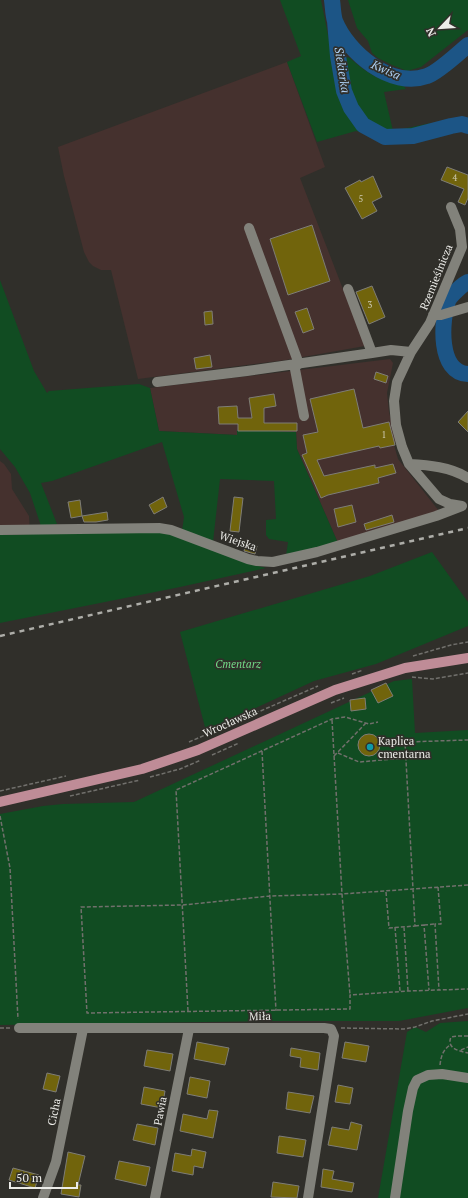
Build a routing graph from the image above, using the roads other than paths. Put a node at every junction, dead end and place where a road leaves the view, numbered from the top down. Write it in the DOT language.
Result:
graph roads {
  1 [pos="452,207"];
  2 [pos="249,228"];
  3 [pos="348,289"];
  4 [pos="468,307"];
  5 [pos="437,315"];
  6 [pos="372,352"];
  7 [pos="411,352"];
  8 [pos="296,364"];
  9 [pos="157,382"];
  10 [pos="304,416"];
  11 [pos="409,464"];
  12 [pos="468,478"];
  13 [pos="465,506"];
  14 [pos="0,530"];
  15 [pos="468,658"];
  16 [pos="0,802"];
  17 [pos="19,1028"];
  18 [pos="83,1029"];
  19 [pos="189,1029"];
  20 [pos="468,1078"];
  21 [pos="44,1198"];
  22 [pos="155,1198"];
  23 [pos="308,1198"];
  24 [pos="395,1198"];
  1 -- 5 [label="street, Rzemieślnicza"];
  2 -- 8 [label="street"];
  3 -- 6 [label="street"];
  4 -- 5 [label="street"];
  5 -- 7 [label="street, Rzemieślnicza"];
  6 -- 7 [label="street"];
  6 -- 8 [label="street"];
  7 -- 11 [label="street, Rzemieślnicza"];
  8 -- 9 [label="street"];
  8 -- 10 [label="street"];
  11 -- 12 [label="street"];
  11 -- 13 [label="street, Rzemieślnicza"];
  13 -- 14 [label="street, Wiejska"];
  15 -- 16 [label="main road, Wrocławska"];
  17 -- 18 [label="street, Miła"];
  18 -- 19 [label="street, Miła"];
  18 -- 21 [label="street, Cicha"];
  19 -- 22 [label="street, Pawia"];
  19 -- 23 [label="street, Miła"];
  20 -- 24 [label="street"];
}
